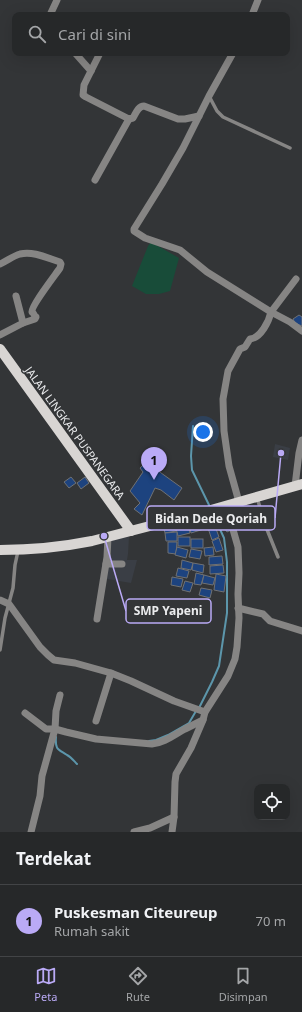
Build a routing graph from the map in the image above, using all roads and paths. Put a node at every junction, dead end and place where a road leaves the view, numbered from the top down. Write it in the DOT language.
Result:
graph roads {
  1 [pos="57,0"];
  2 [pos="258,0"];
  3 [pos="51,12"];
  4 [pos="253,12"];
  5 [pos="78,56"];
  6 [pos="98,56"];
  7 [pos="231,56"];
  8 [pos="91,71"];
  9 [pos="209,96"];
  10 [pos="199,116"];
  11 [pos="129,119"];
  12 [pos="290,148"];
  13 [pos="94,180"];
  14 [pos="0,264"];
  15 [pos="296,279"];
  16 [pos="16,296"];
  17 [pos="271,312"];
  18 [pos="23,323"];
  19 [pos="302,330"];
  20 [pos="0,335"];
  21 [pos="0,349"];
  22 [pos="302,440"];
  23 [pos="298,485"];
  24 [pos="257,496"];
  25 [pos="240,502"];
  26 [pos="224,506"];
  27 [pos="131,531"];
  28 [pos="108,537"];
  29 [pos="0,550"];
  30 [pos="19,550"];
  31 [pos="278,557"];
  32 [pos="106,564"];
  33 [pos="122,564"];
  34 [pos="0,600"];
  35 [pos="9,604"];
  36 [pos="238,608"];
  37 [pos="97,619"];
  38 [pos="302,631"];
  39 [pos="0,650"];
  40 [pos="111,673"];
  41 [pos="60,695"];
  42 [pos="201,711"];
  43 [pos="25,713"];
  44 [pos="203,720"];
  45 [pos="96,721"];
  46 [pos="55,729"];
  47 [pos="174,817"];
  48 [pos="31,832"];
  49 [pos="134,832"];
  50 [pos="172,832"];
  1 -- 3 [label="street"];
  2 -- 4 [label="street"];
  5 -- 8 [label="street"];
  6 -- 8 [label="street"];
  7 -- 9 [label="street"];
  8 -- 11 [label="street"];
  9 -- 10 [label="street"];
  9 -- 12 [label="lane"];
  10 -- 11 [label="street"];
  10 -- 17 [label="street"];
  11 -- 13 [label="street"];
  14 -- 18 [label="street"];
  15 -- 17 [label="street"];
  16 -- 18 [label="street"];
  17 -- 19 [label="street"];
  17 -- 25 [label="street"];
  18 -- 20 [label="street"];
  21 -- 27 [label="main road, JALAN LINGKAR PUSPANEGARA"];
  22 -- 23 [label="street"];
  23 -- 24 [label="main road"];
  24 -- 25 [label="main road"];
  24 -- 31 [label="lane"];
  25 -- 26 [label="main road"];
  26 -- 27 [label="main road"];
  26 -- 36 [label="street"];
  27 -- 28 [label="main road"];
  28 -- 30 [label="main road"];
  28 -- 32 [label="street"];
  29 -- 30 [label="main road"];
  30 -- 35 [label="lane"];
  32 -- 33 [label="street"];
  32 -- 37 [label="street"];
  34 -- 35 [label="street"];
  35 -- 39 [label="lane"];
  35 -- 40 [label="street"];
  36 -- 38 [label="street"];
  36 -- 42 [label="street"];
  40 -- 42 [label="street"];
  40 -- 45 [label="street"];
  41 -- 46 [label="street"];
  42 -- 44 [label="street"];
  43 -- 46 [label="street"];
  44 -- 46 [label="street"];
  44 -- 47 [label="street"];
  46 -- 48 [label="street"];
  47 -- 49 [label="street"];
  47 -- 50 [label="street"];
}
